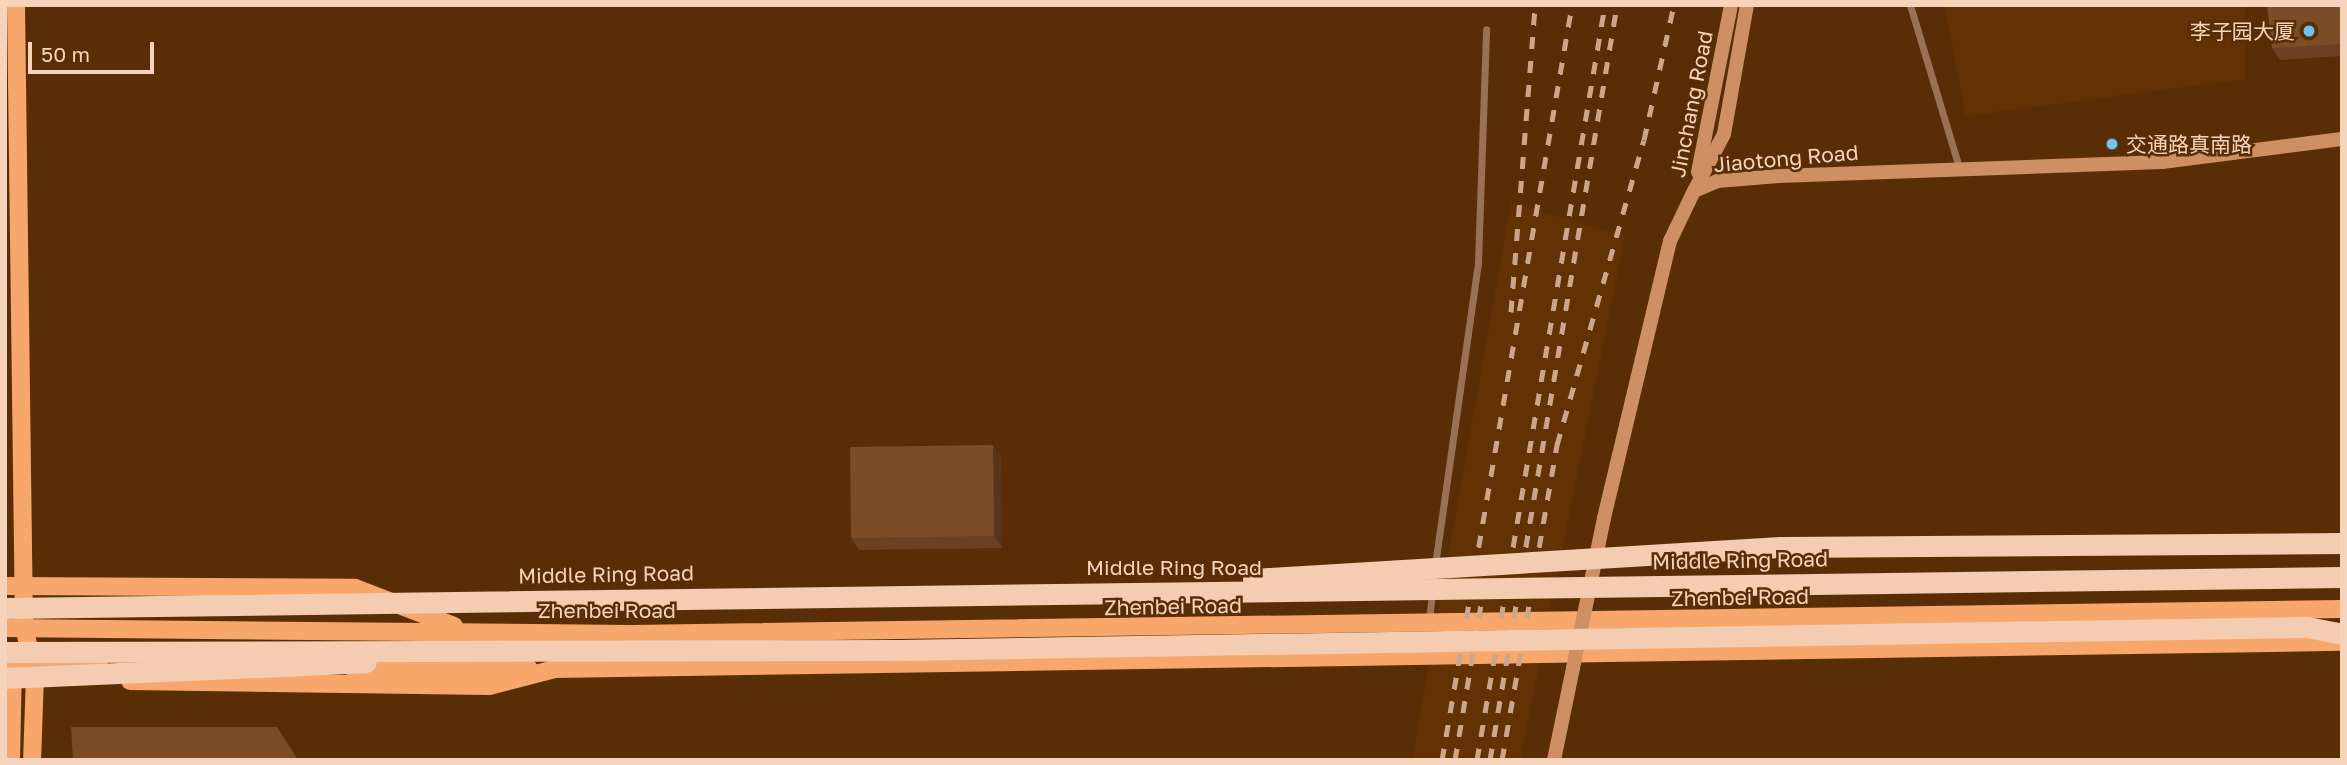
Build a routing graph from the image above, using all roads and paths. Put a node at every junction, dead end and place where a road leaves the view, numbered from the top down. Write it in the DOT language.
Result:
graph roads {
  1 [pos="16,5"];
  2 [pos="1731,5"];
  3 [pos="1747,5"];
  4 [pos="1910,5"];
  5 [pos="1486,29"];
  6 [pos="2342,139"];
  7 [pos="1959,167"];
  8 [pos="1694,191"];
  9 [pos="2334,542"];
  10 [pos="2342,577"];
  11 [pos="14,585"];
  12 [pos="1097,591"];
  13 [pos="5,608"];
  14 [pos="2342,609"];
  15 [pos="1429,625"];
  16 [pos="24,626"];
  17 [pos="2307,627"];
  18 [pos="2342,627"];
  19 [pos="5,628"];
  20 [pos="467,632"];
  21 [pos="2342,634"];
  22 [pos="5,637"];
  23 [pos="2342,642"];
  24 [pos="5,652"];
  25 [pos="522,653"];
  26 [pos="33,670"];
  27 [pos="8,678"];
  28 [pos="12,760"];
  29 [pos="32,760"];
  30 [pos="1554,760"];
  1 -- 11 [label="main road"];
  2 -- 8 [label="main road, Jinchang Road"];
  3 -- 8 [label="main road, Jinchang Road"];
  4 -- 7 [label="lane"];
  5 -- 15 [label="lane"];
  6 -- 7 [label="main road, Jiaotong Road"];
  7 -- 8 [label="main road, Jiaotong Road"];
  8 -- 30 [label="main road, Jiaotong Road, bridge"];
  9 -- 12 [label="highway, bridge"];
  10 -- 12 [label="highway, Middle Ring Road, bridge"];
  11 -- 16 [label="main road"];
  11 -- 20 [label="main road"];
  12 -- 13 [label="highway, Middle Ring Road, bridge"];
  14 -- 15 [label="main road, Zhenbei Road"];
  15 -- 20 [label="main road, Zhenbei Road"];
  16 -- 19 [label="main road, Zhenbei Road"];
  16 -- 20 [label="main road, Zhenbei Road"];
  16 -- 26 [label="main road"];
  17 -- 18 [label="highway"];
  17 -- 21 [label="highway"];
  17 -- 25 [label="highway, bridge"];
  22 -- 27 [label="main road"];
  23 -- 26 [label="main road"];
  24 -- 25 [label="highway, bridge"];
  25 -- 27 [label="highway, bridge"];
  26 -- 27 [label="main road"];
  26 -- 29 [label="main road"];
  27 -- 28 [label="main road"];
}
